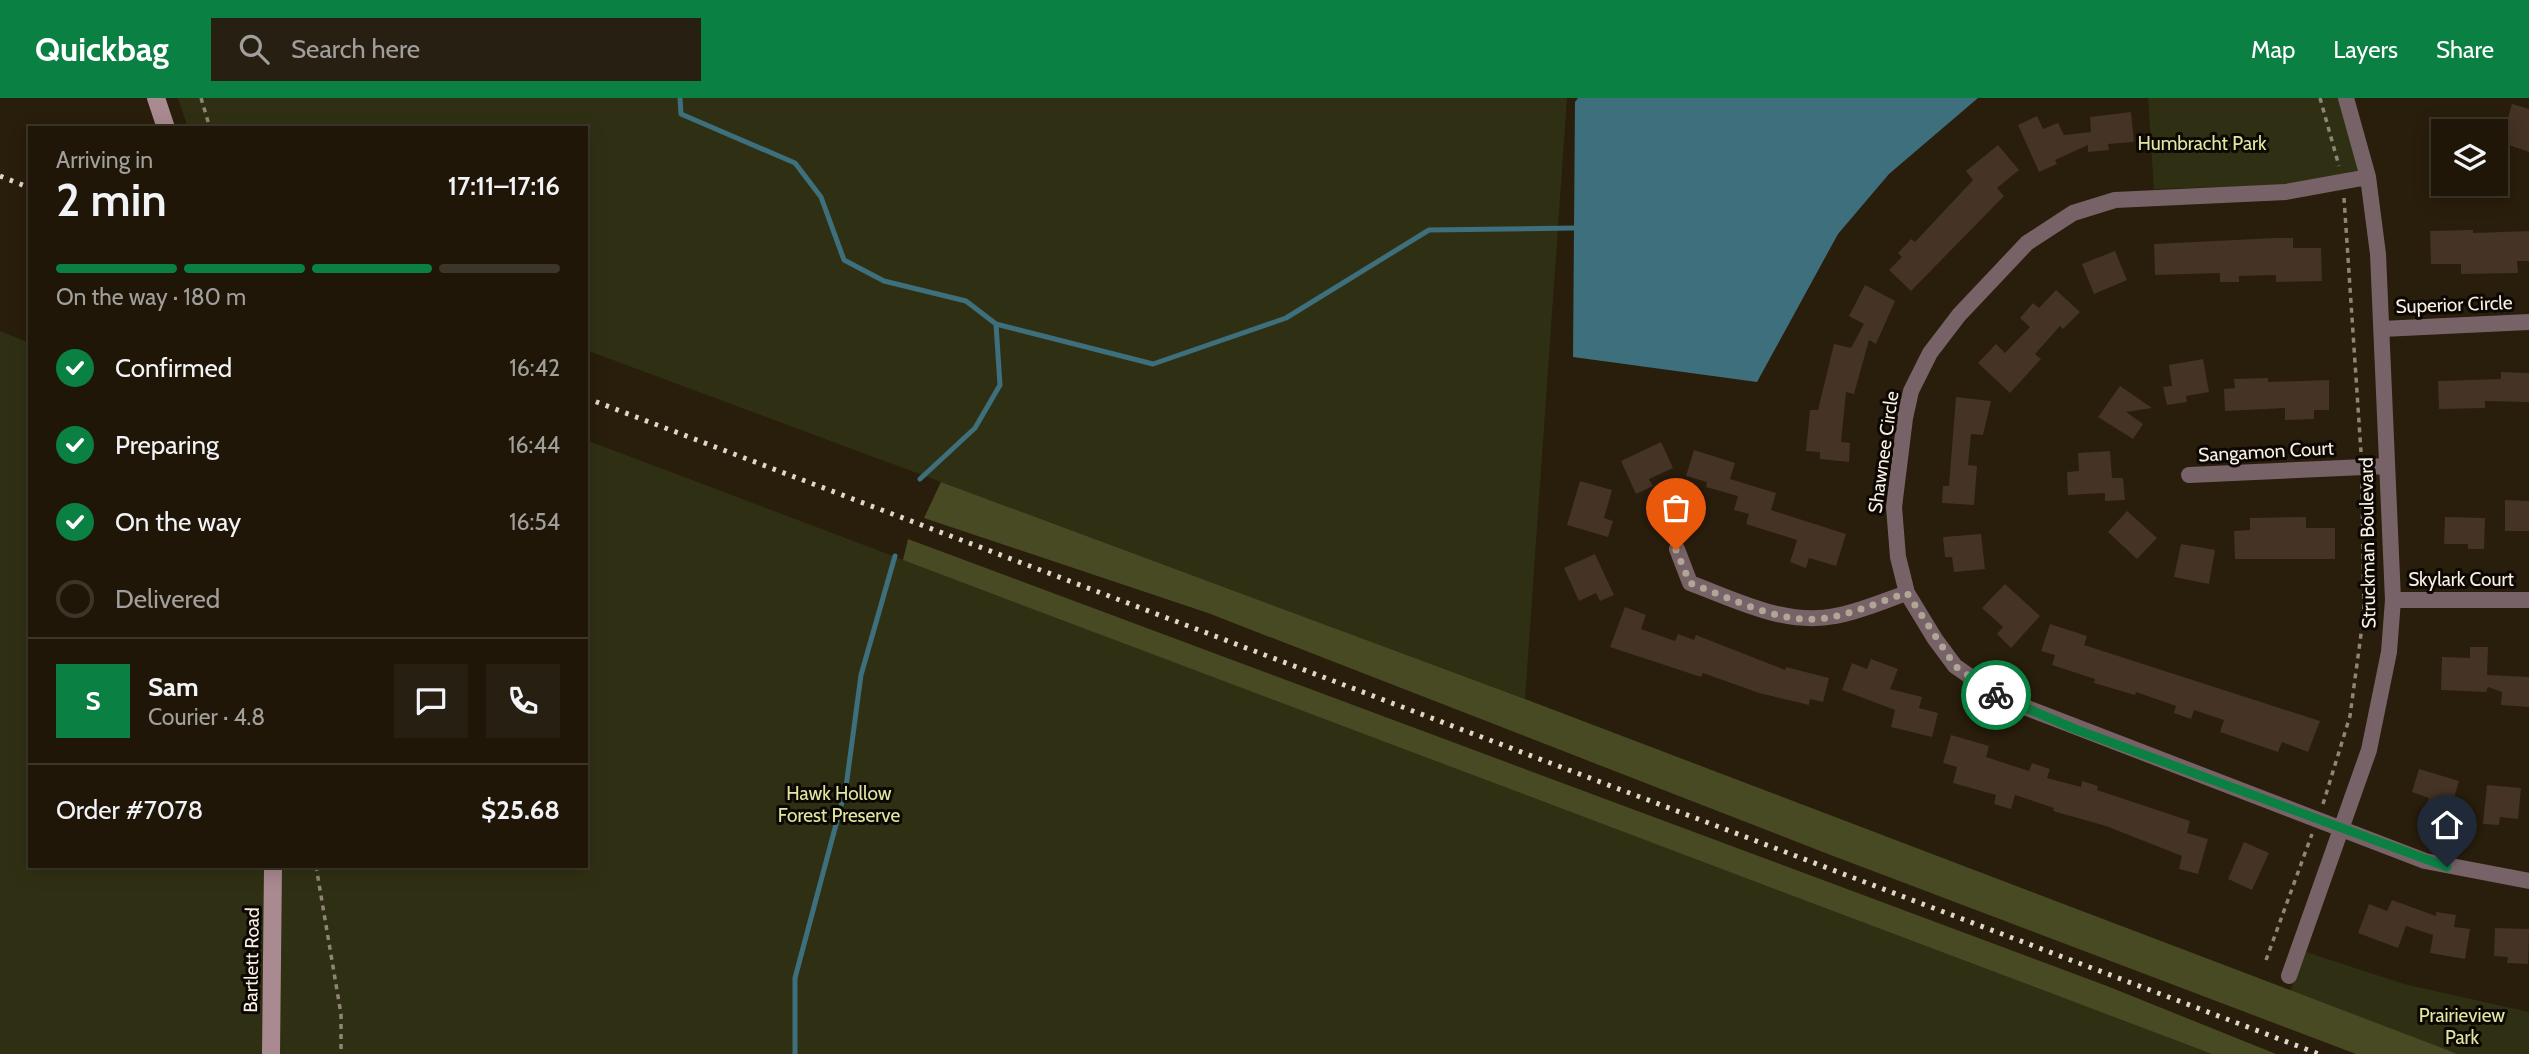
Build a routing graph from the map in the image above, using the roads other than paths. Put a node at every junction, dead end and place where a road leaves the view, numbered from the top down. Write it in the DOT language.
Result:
graph roads {
  1 [pos="156,98"];
  2 [pos="2346,98"];
  3 [pos="165,126"];
  4 [pos="2368,177"];
  5 [pos="2529,322"];
  6 [pos="2382,328"];
  7 [pos="2387,466"];
  8 [pos="2189,475"];
  9 [pos="1676,550"];
  10 [pos="1907,593"];
  11 [pos="2393,600"];
  12 [pos="2529,600"];
  13 [pos="2341,830"];
  14 [pos="273,868"];
  15 [pos="2529,881"];
  16 [pos="2289,976"];
  17 [pos="271,1054"];
  1 -- 3 [label="street"];
  2 -- 4 [label="street, Struckman Boulevard"];
  4 -- 6 [label="street, Struckman Boulevard"];
  4 -- 10 [label="street, Shawnee Circle"];
  5 -- 6 [label="street, Superior Circle"];
  6 -- 7 [label="street, Struckman Boulevard"];
  7 -- 8 [label="street, Sangamon Court"];
  7 -- 11 [label="street, Struckman Boulevard"];
  9 -- 10 [label="street"];
  10 -- 13 [label="street, Shawnee Circle"];
  11 -- 12 [label="street, Skylark Court"];
  11 -- 13 [label="street, Struckman Boulevard"];
  13 -- 15 [label="street"];
  13 -- 16 [label="street, Struckman Boulevard"];
  14 -- 17 [label="street, Bartlett Road"];
}
